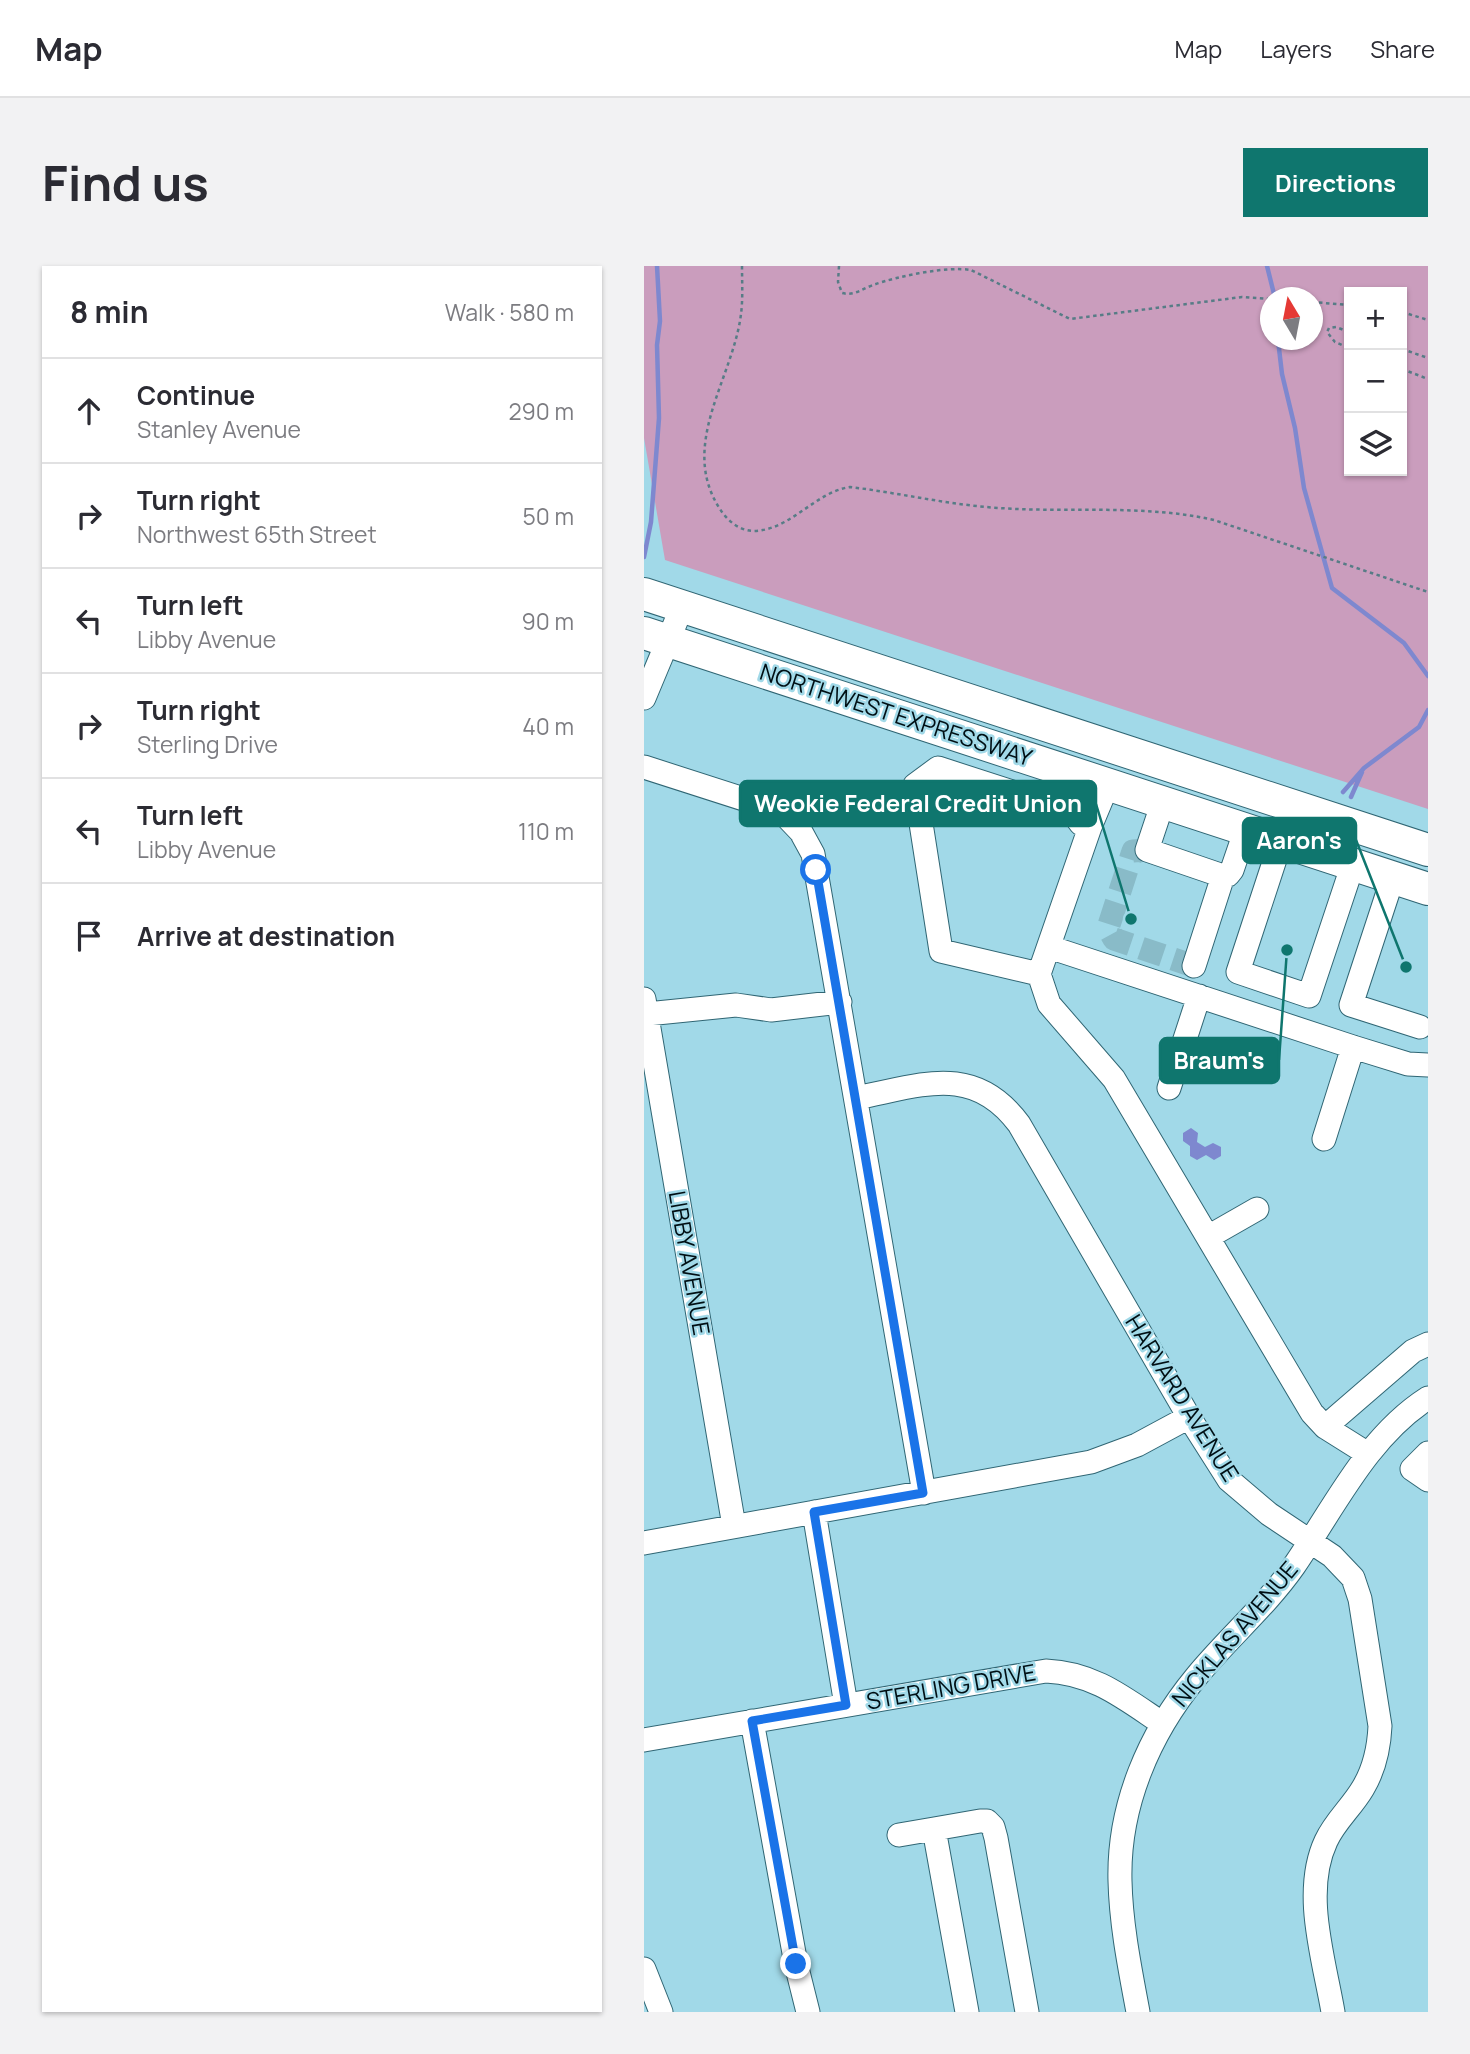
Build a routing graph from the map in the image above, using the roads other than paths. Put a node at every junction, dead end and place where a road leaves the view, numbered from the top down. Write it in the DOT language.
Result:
graph roads {
  1 [pos="644,594"];
  2 [pos="682,607"];
  3 [pos="657,637"];
  4 [pos="644,698"];
  5 [pos="1120,749"];
  6 [pos="644,767"];
  7 [pos="1108,784"];
  8 [pos="1163,802"];
  9 [pos="1090,827"];
  10 [pos="1246,829"];
  11 [pos="1281,841"];
  12 [pos="1428,850"];
  13 [pos="1353,864"];
  14 [pos="1223,876"];
  15 [pos="1393,877"];
  16 [pos="1428,889"];
  17 [pos="1049,947"];
  18 [pos="1194,966"];
  19 [pos="1039,974"];
  20 [pos="1199,996"];
  21 [pos="840,1002"];
  22 [pos="645,1007"];
  23 [pos="1420,1027"];
  24 [pos="1353,1047"];
  25 [pos="1428,1065"];
  26 [pos="1169,1088"];
  27 [pos="856,1098"];
  28 [pos="1324,1139"];
  29 [pos="1257,1209"];
  30 [pos="1208,1237"];
  31 [pos="1428,1344"];
  32 [pos="1428,1398"];
  33 [pos="1189,1417"];
  34 [pos="1325,1427"];
  35 [pos="1428,1453"];
  36 [pos="1368,1454"];
  37 [pos="1428,1480"];
  38 [pos="923,1493"];
  39 [pos="814,1512"];
  40 [pos="734,1526"];
  41 [pos="644,1542"];
  42 [pos="1310,1542"];
  43 [pos="846,1705"];
  44 [pos="752,1721"];
  45 [pos="1163,1724"];
  46 [pos="644,1740"];
  47 [pos="934,1829"];
  48 [pos="899,1835"];
  49 [pos="644,1969"];
  50 [pos="661,2012"];
  51 [pos="808,2012"];
  52 [pos="967,2012"];
  53 [pos="1027,2012"];
  54 [pos="1138,2012"];
  55 [pos="1333,2012"];
  1 -- 2 [label="highway, NORTHWEST EXPRESSWAY"];
  2 -- 3 [label="street"];
  2 -- 5 [label="highway, NORTHWEST EXPRESSWAY"];
  3 -- 4 [label="street"];
  3 -- 7 [label="highway, NORTHWEST EXPRESSWAY"];
  5 -- 7 [label="highway"];
  5 -- 12 [label="highway, NORTHWEST EXPRESSWAY"];
  6 -- 21 [label="street"];
  7 -- 8 [label="highway, NORTHWEST EXPRESSWAY"];
  7 -- 9 [label="street"];
  8 -- 10 [label="highway, NORTHWEST EXPRESSWAY"];
  8 -- 14 [label="street"];
  9 -- 17 [label="street"];
  9 -- 19 [label="street"];
  10 -- 11 [label="highway, NORTHWEST EXPRESSWAY"];
  10 -- 14 [label="street"];
  11 -- 13 [label="highway, NORTHWEST EXPRESSWAY"];
  11 -- 13 [label="street"];
  13 -- 15 [label="highway, NORTHWEST EXPRESSWAY"];
  14 -- 18 [label="street"];
  15 -- 16 [label="highway, NORTHWEST EXPRESSWAY"];
  15 -- 23 [label="street"];
  17 -- 19 [label="street"];
  17 -- 20 [label="street"];
  19 -- 30 [label="street"];
  20 -- 24 [label="street"];
  20 -- 26 [label="street"];
  21 -- 22 [label="street"];
  21 -- 27 [label="street"];
  22 -- 40 [label="street, LIBBY AVENUE"];
  24 -- 25 [label="street"];
  24 -- 28 [label="street"];
  27 -- 33 [label="street, HARVARD AVENUE"];
  27 -- 38 [label="street"];
  29 -- 30 [label="street"];
  30 -- 34 [label="street"];
  31 -- 34 [label="street"];
  32 -- 36 [label="street, NICKLAS AVENUE"];
  33 -- 38 [label="street"];
  33 -- 42 [label="street, HARVARD AVENUE"];
  34 -- 36 [label="street"];
  35 -- 37 [label="street"];
  36 -- 42 [label="street, NICKLAS AVENUE"];
  38 -- 39 [label="street"];
  39 -- 40 [label="street"];
  39 -- 43 [label="street"];
  40 -- 41 [label="street"];
  42 -- 45 [label="street, NICKLAS AVENUE"];
  42 -- 55 [label="street, HARVARD AVENUE"];
  43 -- 44 [label="street, STERLING DRIVE"];
  43 -- 45 [label="street, STERLING DRIVE"];
  44 -- 46 [label="street, STERLING DRIVE"];
  44 -- 51 [label="street"];
  45 -- 54 [label="street, NICKLAS AVENUE"];
  47 -- 48 [label="street"];
  47 -- 52 [label="street"];
  47 -- 53 [label="street"];
  49 -- 50 [label="street"];
}
